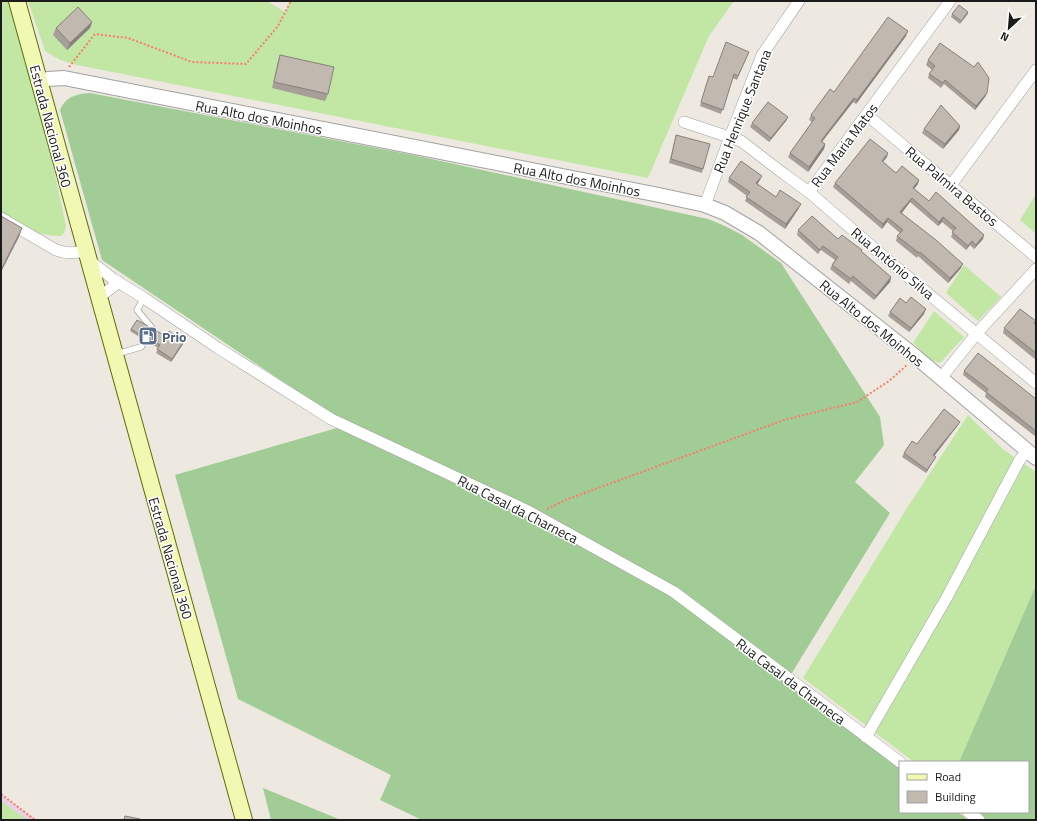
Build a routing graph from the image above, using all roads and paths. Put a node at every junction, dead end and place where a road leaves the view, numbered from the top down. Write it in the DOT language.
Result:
graph roads {
  1 [pos="17,1"];
  2 [pos="291,1"];
  3 [pos="799,1"];
  4 [pos="950,1"];
  5 [pos="1036,70"];
  6 [pos="64,78"];
  7 [pos="38,81"];
  8 [pos="867,115"];
  9 [pos="684,122"];
  10 [pos="730,137"];
  11 [pos="951,185"];
  12 [pos="809,192"];
  13 [pos="705,205"];
  14 [pos="1,218"];
  15 [pos="87,255"];
  16 [pos="1036,257"];
  17 [pos="1036,269"];
  18 [pos="93,280"];
  19 [pos="116,281"];
  20 [pos="98,295"];
  21 [pos="144,298"];
  22 [pos="977,333"];
  23 [pos="114,354"];
  24 [pos="916,357"];
  25 [pos="941,378"];
  26 [pos="1036,383"];
  27 [pos="1032,454"];
  28 [pos="534,514"];
  29 [pos="866,738"];
  30 [pos="899,761"];
  31 [pos="1,794"];
  32 [pos="969,813"];
  33 [pos="35,820"];
  34 [pos="244,820"];
  35 [pos="979,820"];
  1 -- 7 [label="main road, Estrada Nacional 360"];
  2 -- 6 [label="path"];
  3 -- 10 [label="street, Rua Henrique Santana"];
  4 -- 8 [label="street, Rua Maria Matos"];
  5 -- 11 [label="street"];
  6 -- 7 [label="street, Rua Alto dos Moinhos"];
  6 -- 13 [label="street, Rua Alto dos Moinhos"];
  7 -- 15 [label="main road, Estrada Nacional 360"];
  8 -- 11 [label="street, Rua Palmira Bastos"];
  8 -- 12 [label="street, Rua Maria Matos"];
  9 -- 10 [label="street, Rua Maria Matos"];
  10 -- 12 [label="street, Rua Maria Matos"];
  10 -- 13 [label="street, Rua Henrique Santana"];
  11 -- 16 [label="street, Rua Palmira Bastos"];
  12 -- 22 [label="street, Rua António Silva"];
  13 -- 24 [label="street, Rua Alto dos Moinhos"];
  14 -- 15 [label="street"];
  15 -- 18 [label="main road, Estrada Nacional 360"];
  15 -- 19 [label="street, Rua Casal da Charneca"];
  17 -- 22 [label="street"];
  18 -- 19 [label="street"];
  18 -- 20 [label="main road, Estrada Nacional 360"];
  19 -- 20 [label="street"];
  19 -- 21 [label="street, Rua Casal da Charneca"];
  20 -- 23 [label="main road, Estrada Nacional 360"];
  21 -- 23 [label="lane"];
  21 -- 28 [label="street, Rua Casal da Charneca"];
  22 -- 25 [label="street"];
  22 -- 26 [label="street, Rua António Silva"];
  23 -- 34 [label="main road, Estrada Nacional 360"];
  24 -- 25 [label="street, Rua Alto dos Moinhos"];
  24 -- 28 [label="path"];
  25 -- 27 [label="street, Rua Alto dos Moinhos"];
  27 -- 29 [label="street"];
  28 -- 29 [label="street, Rua Casal da Charneca"];
  29 -- 30 [label="street, Rua Casal da Charneca"];
  31 -- 33 [label="path"];
  32 -- 35 [label="street"];
}
